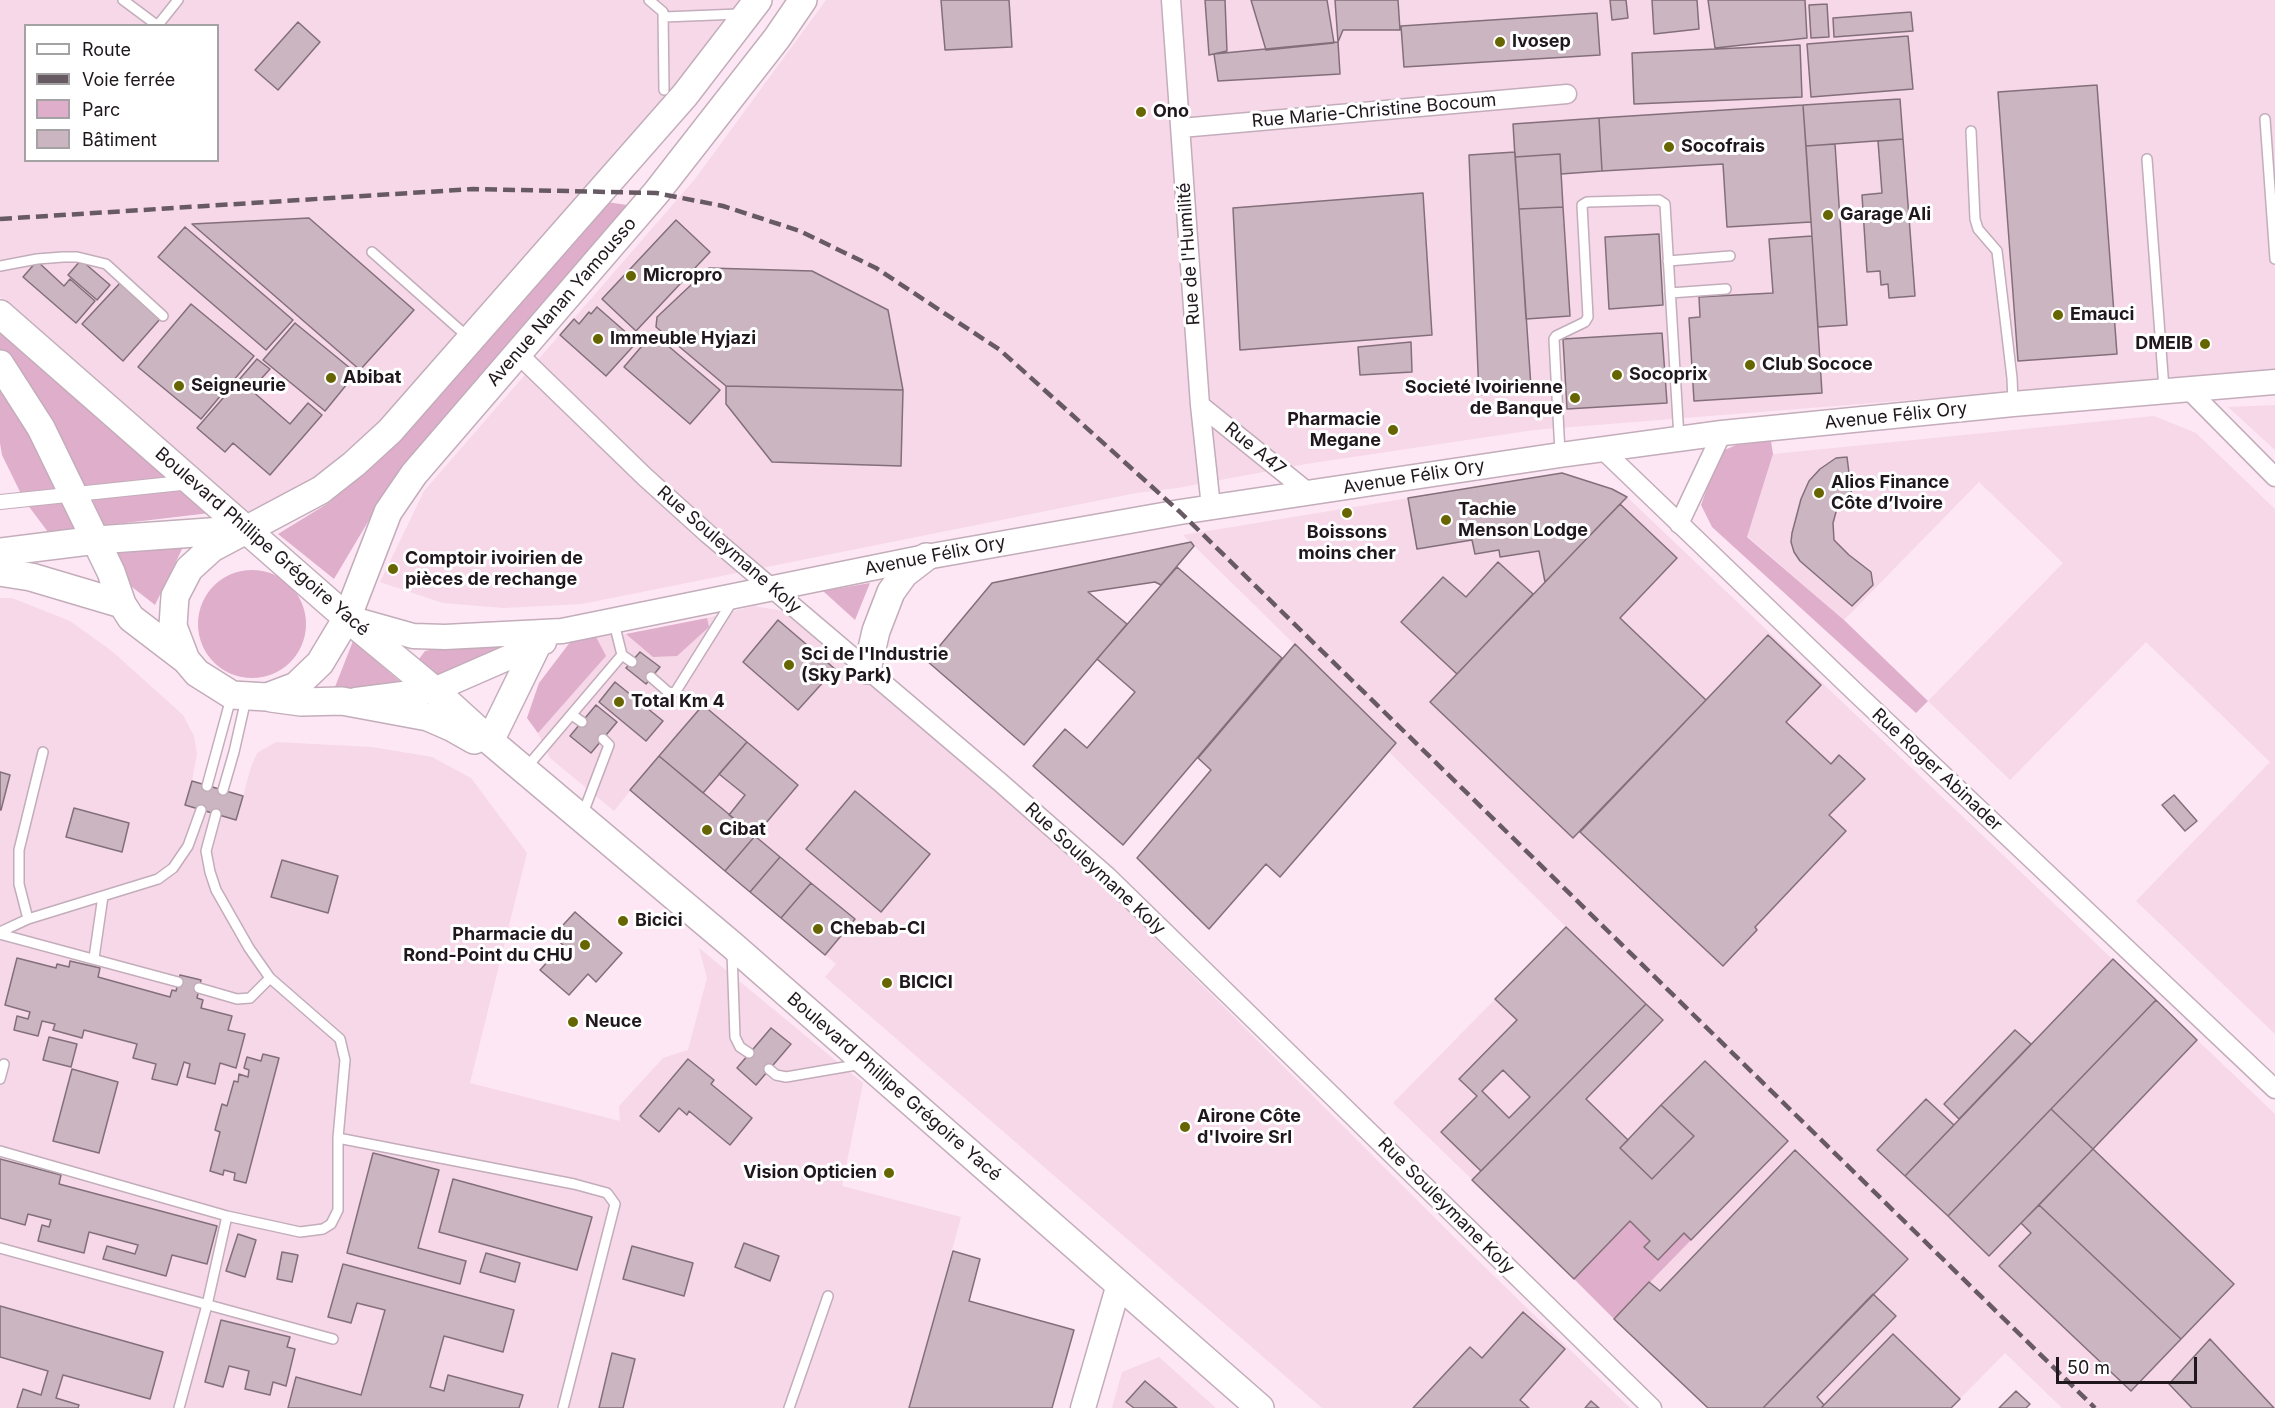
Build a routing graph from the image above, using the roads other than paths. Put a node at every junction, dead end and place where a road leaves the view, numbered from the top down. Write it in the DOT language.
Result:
graph roads {
  1 [pos="123,0"];
  2 [pos="178,0"];
  3 [pos="649,0"];
  4 [pos="803,0"];
  5 [pos="1171,0"];
  6 [pos="660,4"];
  7 [pos="754,7"];
  8 [pos="664,17"];
  9 [pos="157,24"];
  10 [pos="159,24"];
  11 [pos="664,90"];
  12 [pos="1567,94"];
  13 [pos="2265,119"];
  14 [pos="1181,128"];
  15 [pos="1971,131"];
  16 [pos="2146,159"];
  17 [pos="372,252"];
  18 [pos="1730,256"];
  19 [pos="2275,259"];
  20 [pos="1668,261"];
  21 [pos="0,266"];
  22 [pos="1726,289"];
  23 [pos="1670,293"];
  24 [pos="0,314"];
  25 [pos="163,316"];
  26 [pos="471,339"];
  27 [pos="517,353"];
  28 [pos="0,364"];
  29 [pos="2275,382"];
  30 [pos="2188,390"];
  31 [pos="2164,391"];
  32 [pos="2013,404"];
  33 [pos="1200,405"];
  34 [pos="1722,433"];
  35 [pos="1679,438"];
  36 [pos="1602,449"];
  37 [pos="1560,455"];
  38 [pos="2275,477"];
  39 [pos="193,482"];
  40 [pos="75,493"];
  41 [pos="1309,493"];
  42 [pos="0,502"];
  43 [pos="1211,507"];
  44 [pos="1678,524"];
  45 [pos="247,530"];
  46 [pos="97,540"];
  47 [pos="0,552"];
  48 [pos="926,557"];
  49 [pos="0,572"];
  50 [pos="770,588"];
  51 [pos="736,595"];
  52 [pos="122,604"];
  53 [pos="347,618"];
  54 [pos="613,620"];
  55 [pos="562,631"];
  56 [pos="536,647"];
  57 [pos="621,655"];
  58 [pos="186,660"];
  59 [pos="632,662"];
  60 [pos="867,670"];
  61 [pos="651,677"];
  62 [pos="435,690"];
  63 [pos="248,696"];
  64 [pos="342,701"];
  65 [pos="572,715"];
  66 [pos="582,722"];
  67 [pos="603,739"];
  68 [pos="490,741"];
  69 [pos="43,752"];
  70 [pos="525,770"];
  71 [pos="207,786"];
  72 [pos="223,790"];
  73 [pos="201,810"];
  74 [pos="216,814"];
  75 [pos="581,818"];
  76 [pos="103,896"];
  77 [pos="28,919"];
  78 [pos="0,933"];
  79 [pos="732,945"];
  80 [pos="94,958"];
  81 [pos="270,978"];
  82 [pos="178,982"];
  83 [pos="199,988"];
  84 [pos="749,1053"];
  85 [pos="866,1063"];
  86 [pos="4,1064"];
  87 [pos="769,1069"];
  88 [pos="0,1079"];
  89 [pos="2275,1089"];
  90 [pos="338,1138"];
  91 [pos="0,1151"];
  92 [pos="227,1216"];
  93 [pos="0,1248"];
  94 [pos="1119,1284"];
  95 [pos="828,1296"];
  96 [pos="207,1305"];
  97 [pos="333,1339"];
  98 [pos="178,1408"];
  99 [pos="563,1408"];
  100 [pos="789,1408"];
  101 [pos="1083,1408"];
  102 [pos="1260,1408"];
  103 [pos="1652,1408"];
  1 -- 9 [label="lane"];
  2 -- 10 [label="lane"];
  3 -- 6 [label="lane"];
  4 -- 27 [label="main road, Avenue Nanan Yamousso"];
  5 -- 14 [label="street, Rue de l'Humilité"];
  6 -- 8 [label="lane"];
  7 -- 8 [label="lane"];
  7 -- 26 [label="main road"];
  8 -- 11 [label="lane"];
  12 -- 14 [label="street, Rue Marie-Christine Bocoum"];
  13 -- 19 [label="lane"];
  14 -- 33 [label="street, Rue de l'Humilité"];
  15 -- 32 [label="lane"];
  16 -- 31 [label="lane"];
  17 -- 26 [label="lane"];
  18 -- 20 [label="lane"];
  20 -- 23 [label="lane"];
  20 -- 37 [label="lane"];
  21 -- 25 [label="lane"];
  22 -- 23 [label="lane"];
  23 -- 35 [label="lane"];
  24 -- 39 [label="main road, Boulevard Phillipe Grégoire Yacé"];
  26 -- 45 [label="main road"];
  27 -- 50 [label="street, Rue Souleymane Koly"];
  27 -- 53 [label="main road, Avenue Nanan Yamousso"];
  28 -- 40 [label="main road"];
  29 -- 30 [label="street, Avenue Félix Ory"];
  30 -- 31 [label="street, Avenue Félix Ory"];
  30 -- 38 [label="street"];
  31 -- 32 [label="street, Avenue Félix Ory"];
  32 -- 34 [label="street, Avenue Félix Ory"];
  33 -- 41 [label="street, Rue A47"];
  33 -- 43 [label="street, Rue de l'Humilité"];
  34 -- 35 [label="street, Avenue Félix Ory"];
  34 -- 44 [label="street"];
  35 -- 36 [label="street, Avenue Félix Ory"];
  36 -- 37 [label="street, Avenue Félix Ory"];
  36 -- 44 [label="street, Rue Roger Abinader"];
  37 -- 41 [label="street, Avenue Félix Ory"];
  39 -- 40 [label="street"];
  39 -- 45 [label="main road, Boulevard Phillipe Grégoire Yacé"];
  40 -- 42 [label="street"];
  40 -- 46 [label="main road"];
  41 -- 43 [label="street, Avenue Félix Ory"];
  43 -- 48 [label="street, Avenue Félix Ory"];
  44 -- 89 [label="street, Rue Roger Abinader"];
  45 -- 46 [label="main road"];
  45 -- 53 [label="main road, Boulevard Phillipe Grégoire Yacé"];
  45 -- 58 [label="main road"];
  46 -- 47 [label="main road"];
  46 -- 52 [label="main road"];
  48 -- 50 [label="street, Avenue Félix Ory"];
  48 -- 60 [label="main road"];
  49 -- 52 [label="main road"];
  50 -- 51 [label="street, Avenue Félix Ory"];
  50 -- 60 [label="street, Rue Souleymane Koly"];
  51 -- 54 [label="street, Avenue Félix Ory"];
  51 -- 61 [label="lane"];
  52 -- 58 [label="main road"];
  53 -- 55 [label="street, Avenue Félix Ory"];
  53 -- 62 [label="main road, Boulevard Phillipe Grégoire Yacé"];
  53 -- 63 [label="main road"];
  54 -- 55 [label="street, Avenue Félix Ory"];
  54 -- 57 [label="lane"];
  55 -- 56 [label="street, Avenue Félix Ory"];
  56 -- 62 [label="street, Avenue Félix Ory"];
  56 -- 68 [label="main road"];
  57 -- 59 [label="lane"];
  57 -- 65 [label="lane"];
  58 -- 63 [label="main road"];
  60 -- 103 [label="street, Rue Souleymane Koly"];
  62 -- 64 [label="street, Avenue Félix Ory"];
  62 -- 68 [label="main road, Boulevard Phillipe Grégoire Yacé"];
  63 -- 64 [label="main road, Boulevard Phillipe Grégoire Yacé"];
  63 -- 71 [label="lane"];
  63 -- 72 [label="lane"];
  64 -- 70 [label="main road, Boulevard Phillipe Grégoire Yacé"];
  65 -- 66 [label="lane"];
  65 -- 70 [label="lane"];
  67 -- 75 [label="lane"];
  68 -- 70 [label="main road, Boulevard Phillipe Grégoire Yacé"];
  69 -- 77 [label="lane"];
  70 -- 75 [label="main road, Boulevard Phillipe Grégoire Yacé"];
  73 -- 76 [label="lane"];
  74 -- 81 [label="lane"];
  75 -- 79 [label="main road, Boulevard Phillipe Grégoire Yacé"];
  76 -- 77 [label="lane"];
  76 -- 80 [label="lane"];
  77 -- 78 [label="lane"];
  78 -- 80 [label="lane"];
  79 -- 84 [label="lane"];
  79 -- 85 [label="main road, Boulevard Phillipe Grégoire Yacé"];
  80 -- 82 [label="lane"];
  81 -- 83 [label="lane"];
  81 -- 90 [label="lane"];
  85 -- 87 [label="lane"];
  85 -- 94 [label="main road, Boulevard Phillipe Grégoire Yacé"];
  86 -- 88 [label="lane"];
  90 -- 92 [label="lane"];
  90 -- 99 [label="lane"];
  91 -- 92 [label="lane"];
  92 -- 96 [label="lane"];
  93 -- 96 [label="lane"];
  94 -- 101 [label="street"];
  94 -- 102 [label="main road, Boulevard Phillipe Grégoire Yacé"];
  95 -- 100 [label="lane"];
  96 -- 97 [label="lane"];
  96 -- 98 [label="lane"];
}
